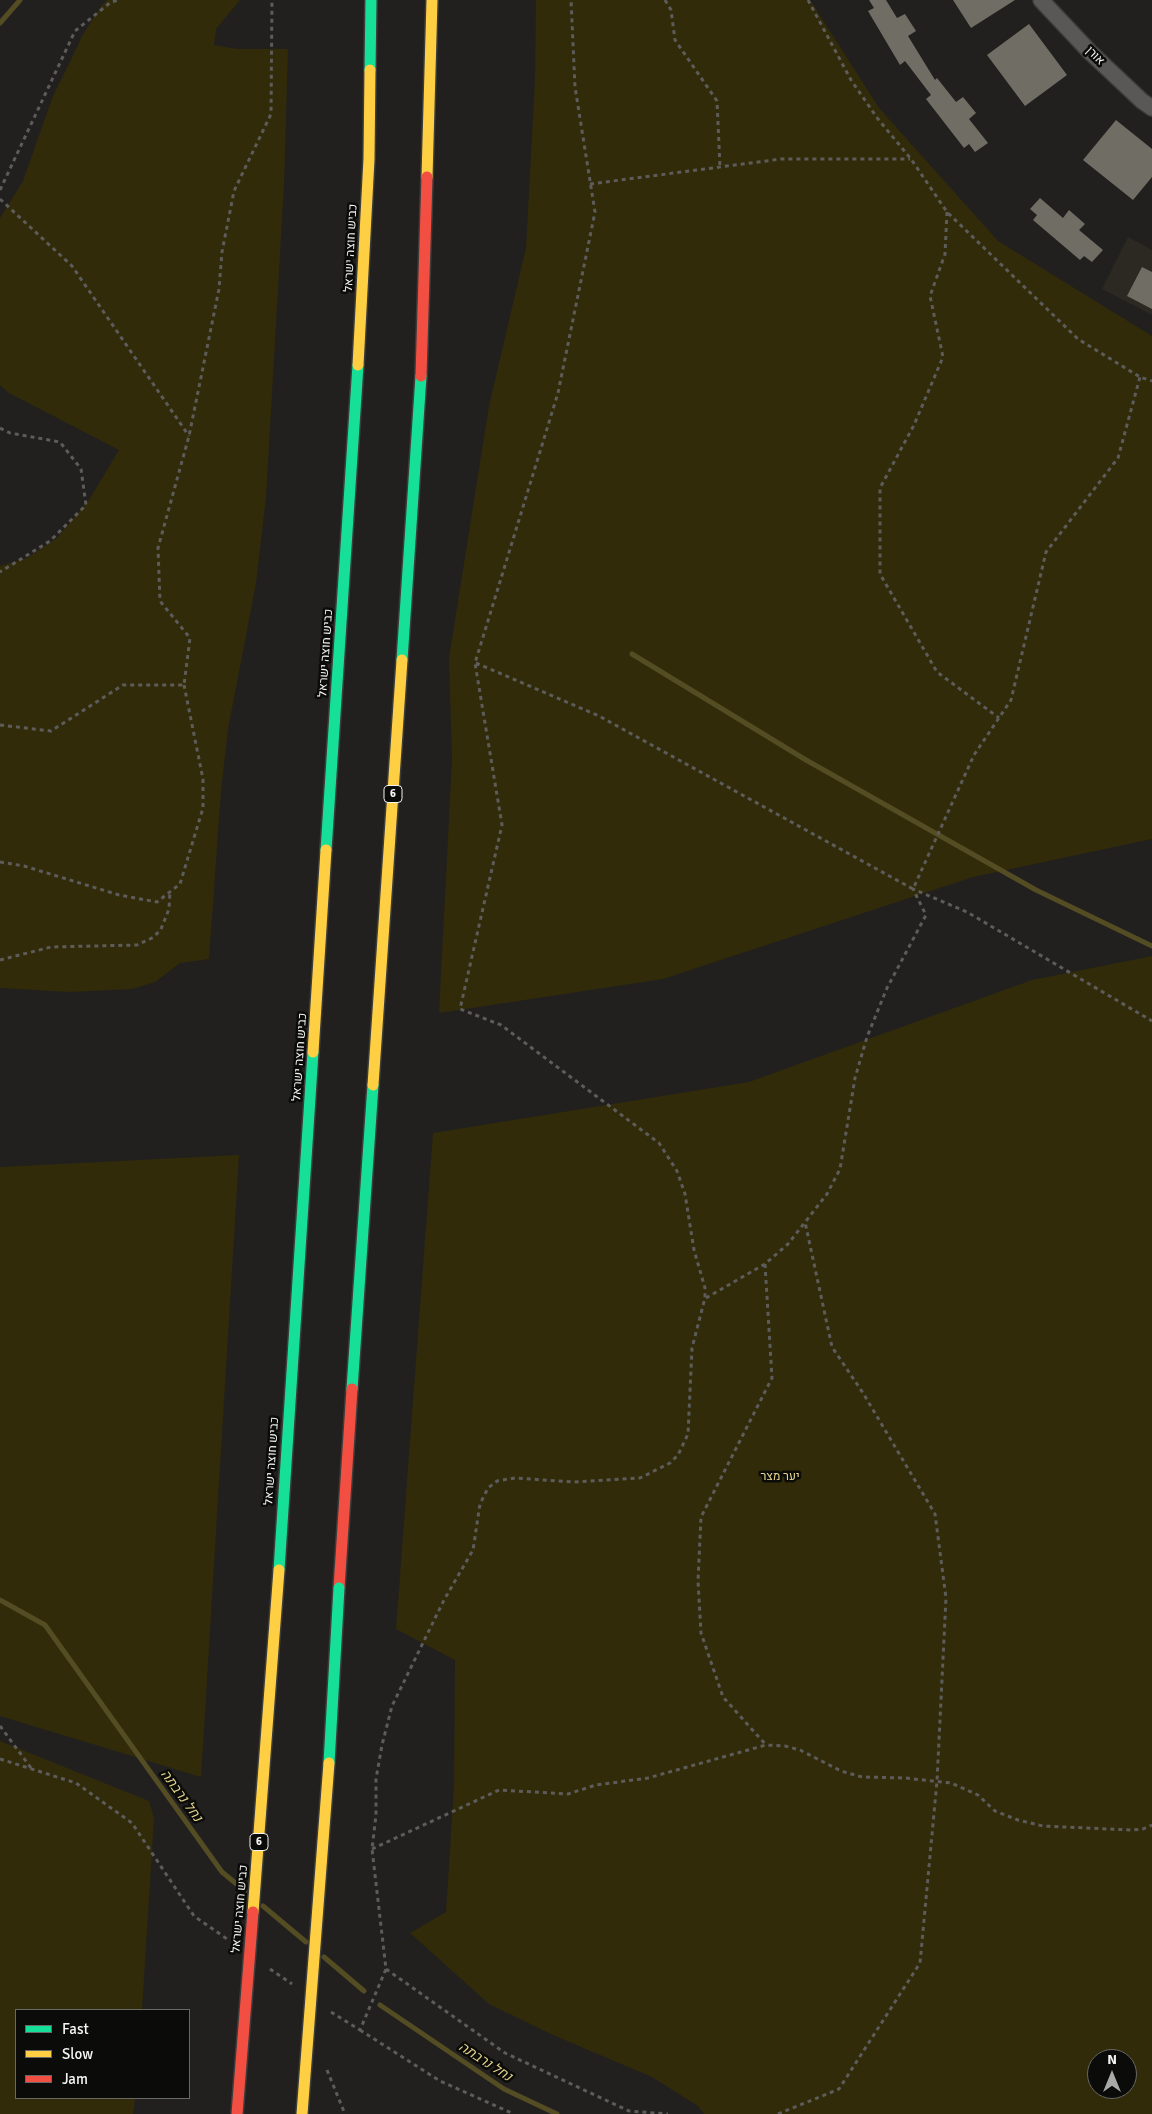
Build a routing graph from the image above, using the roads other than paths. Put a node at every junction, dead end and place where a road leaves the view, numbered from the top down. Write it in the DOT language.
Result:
graph roads {
  1 [pos="371,0"];
  2 [pos="432,0"];
  3 [pos="1041,0"];
  4 [pos="1152,108"];
  5 [pos="237,2114"];
  6 [pos="302,2114"];
  1 -- 5 [label="highway, כביש חוצה ישראל / 6, bridge"];
  2 -- 6 [label="highway, 6, bridge"];
  3 -- 4 [label="street, אורן"];
}
